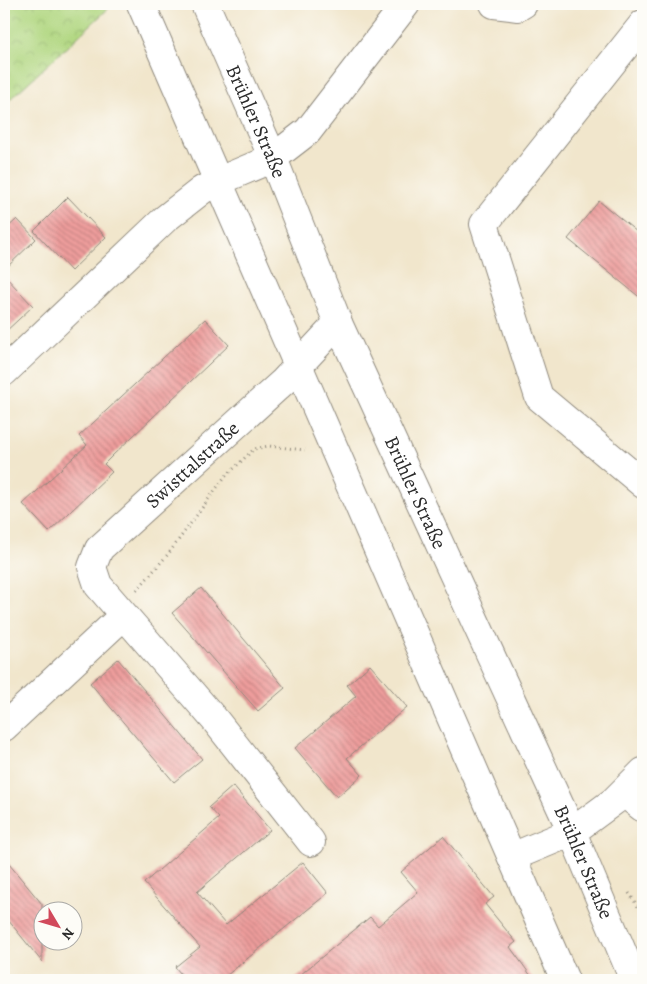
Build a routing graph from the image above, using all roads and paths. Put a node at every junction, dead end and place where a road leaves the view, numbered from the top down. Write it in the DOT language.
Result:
graph roads {
  1 [pos="141,4"];
  2 [pos="205,4"];
  3 [pos="406,4"];
  4 [pos="494,4"];
  5 [pos="523,4"];
  6 [pos="643,24"];
  7 [pos="272,158"];
  8 [pos="219,181"];
  9 [pos="338,323"];
  10 [pos="297,365"];
  11 [pos="4,372"];
  12 [pos="312,445"];
  13 [pos="643,484"];
  14 [pos="121,614"];
  15 [pos="4,727"];
  16 [pos="643,772"];
  17 [pos="634,800"];
  18 [pos="572,832"];
  19 [pos="311,842"];
  20 [pos="512,857"];
  21 [pos="565,980"];
  22 [pos="634,980"];
  1 -- 8 [label="main road"];
  2 -- 7 [label="main road, Brühler Straße"];
  3 -- 7 [label="main road"];
  4 -- 5 [label="main road"];
  6 -- 13 [label="main road"];
  7 -- 8 [label="main road"];
  7 -- 9 [label="main road, Brühler Straße"];
  8 -- 10 [label="main road"];
  8 -- 11 [label="main road"];
  9 -- 10 [label="main road, Swisttalstraße"];
  9 -- 18 [label="main road, Brühler Straße"];
  10 -- 14 [label="main road, Swisttalstraße"];
  10 -- 20 [label="main road"];
  12 -- 14 [label="path"];
  14 -- 15 [label="main road"];
  14 -- 19 [label="main road, Swisttalstraße"];
  16 -- 17 [label="main road"];
  17 -- 18 [label="main road"];
  18 -- 20 [label="main road"];
  18 -- 22 [label="main road, Brühler Straße"];
  20 -- 21 [label="main road"];
}
